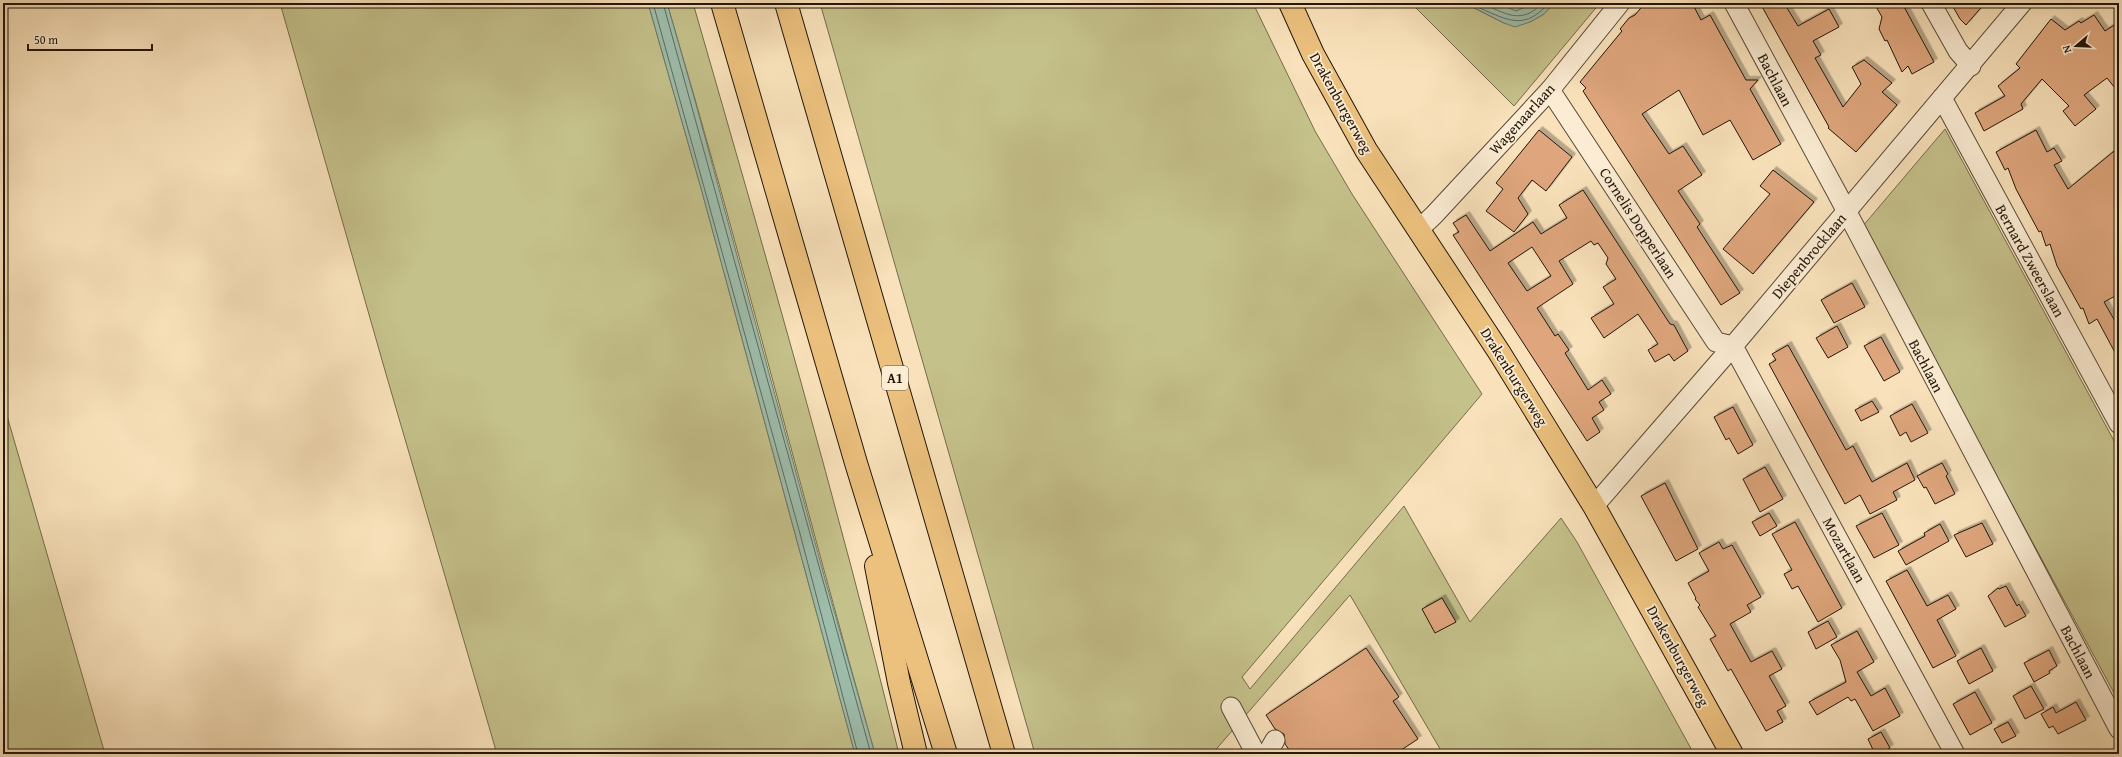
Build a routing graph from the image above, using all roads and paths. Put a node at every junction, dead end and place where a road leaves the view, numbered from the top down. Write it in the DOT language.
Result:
graph roads {
  1 [pos="722,3"];
  2 [pos="786,3"];
  3 [pos="1290,3"];
  4 [pos="1620,3"];
  5 [pos="1734,3"];
  6 [pos="1930,3"];
  7 [pos="2022,3"];
  8 [pos="1971,66"];
  9 [pos="1550,90"];
  10 [pos="1942,98"];
  11 [pos="1846,213"];
  12 [pos="1418,230"];
  13 [pos="1733,346"];
  14 [pos="2119,424"];
  15 [pos="856,462"];
  16 [pos="1594,506"];
  17 [pos="1231,707"];
  18 [pos="2119,729"];
  19 [pos="916,754"];
  20 [pos="946,754"];
  21 [pos="1004,754"];
  22 [pos="1256,754"];
  23 [pos="1732,754"];
  24 [pos="1955,754"];
  1 -- 15 [label="main road"];
  2 -- 21 [label="main road, A1"];
  3 -- 12 [label="main road, Drakenburgerweg"];
  4 -- 9 [label="street, Wagenaarlaan"];
  5 -- 11 [label="street, Bachlaan"];
  6 -- 8 [label="street"];
  7 -- 8 [label="street, Diepenbrocklaan"];
  8 -- 10 [label="street, Diepenbrocklaan"];
  9 -- 12 [label="street, Wagenaarlaan"];
  9 -- 13 [label="street, Cornelis Dopperlaan"];
  10 -- 11 [label="street, Diepenbrocklaan"];
  10 -- 14 [label="street, Bernard Zweerslaan"];
  11 -- 13 [label="street, Diepenbrocklaan"];
  11 -- 18 [label="street, Bachlaan"];
  12 -- 16 [label="main road, Drakenburgerweg"];
  13 -- 16 [label="street, Diepenbrocklaan"];
  13 -- 24 [label="street, Mozartlaan"];
  15 -- 19 [label="main road"];
  15 -- 20 [label="main road"];
  16 -- 23 [label="main road, Drakenburgerweg"];
  17 -- 22 [label="street"];
}
